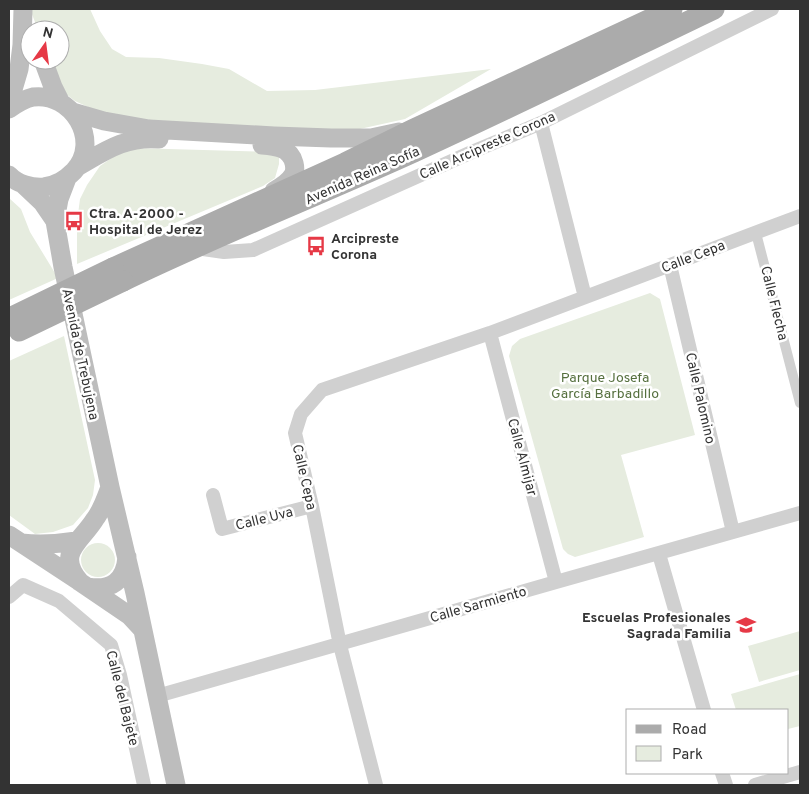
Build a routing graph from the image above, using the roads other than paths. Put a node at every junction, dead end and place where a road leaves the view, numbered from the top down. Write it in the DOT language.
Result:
graph roads {
  1 [pos="23,9"];
  2 [pos="672,9"];
  3 [pos="714,9"];
  4 [pos="772,9"];
  5 [pos="47,70"];
  6 [pos="9,103"];
  7 [pos="67,107"];
  8 [pos="9,109"];
  9 [pos="540,122"];
  10 [pos="412,130"];
  11 [pos="72,172"];
  12 [pos="16,180"];
  13 [pos="254,204"];
  14 [pos="800,216"];
  15 [pos="55,221"];
  16 [pos="756,232"];
  17 [pos="194,248"];
  18 [pos="670,265"];
  19 [pos="118,275"];
  20 [pos="585,297"];
  21 [pos="13,326"];
  22 [pos="490,333"];
  23 [pos="800,403"];
  24 [pos="110,487"];
  25 [pos="213,495"];
  26 [pos="312,506"];
  27 [pos="800,513"];
  28 [pos="734,532"];
  29 [pos="80,538"];
  30 [pos="15,539"];
  31 [pos="125,553"];
  32 [pos="658,554"];
  33 [pos="556,582"];
  34 [pos="84,584"];
  35 [pos="9,596"];
  36 [pos="142,630"];
  37 [pos="340,645"];
  38 [pos="157,696"];
  39 [pos="704,709"];
  40 [pos="800,772"];
  41 [pos="144,785"];
  42 [pos="176,785"];
  43 [pos="376,785"];
  44 [pos="755,785"];
  1 -- 6 [label="main road"];
  2 -- 10 [label="main road, Avenida Reina Sofía"];
  3 -- 17 [label="main road, Avenida Reina Sofía"];
  4 -- 9 [label="street, Calle Arcipreste Corona"];
  5 -- 7 [label="main road, Avenida de Trebujena"];
  7 -- 8 [label="main road"];
  7 -- 10 [label="main road"];
  7 -- 11 [label="main road, Avenida de Trebujena"];
  9 -- 17 [label="street, Calle Arcipreste Corona"];
  9 -- 20 [label="street"];
  10 -- 13 [label="main road, Avenida Reina Sofía"];
  11 -- 12 [label="main road"];
  11 -- 13 [label="main road"];
  11 -- 15 [label="main road, Avenida de Trebujena"];
  12 -- 15 [label="main road, Avenida de Trebujena"];
  13 -- 19 [label="main road, Avenida Reina Sofía"];
  14 -- 16 [label="street, Calle Cepa"];
  15 -- 24 [label="main road, Avenida de Trebujena"];
  16 -- 18 [label="street, Calle Cepa"];
  16 -- 23 [label="street, Calle Flecha"];
  17 -- 19 [label="main road, Avenida Reina Sofía"];
  18 -- 20 [label="street, Calle Cepa"];
  18 -- 28 [label="street, Calle Palomino"];
  19 -- 21 [label="main road, Avenida Reina Sofía, bridge"];
  20 -- 22 [label="street, Calle Cepa"];
  22 -- 26 [label="street, Calle Cepa"];
  22 -- 33 [label="street, Calle Almijar"];
  24 -- 29 [label="main road"];
  24 -- 31 [label="main road, Avenida de Trebujena"];
  25 -- 26 [label="street, Calle Uva"];
  26 -- 37 [label="street, Calle Cepa"];
  27 -- 28 [label="street, Calle Sarmiento"];
  28 -- 32 [label="street, Calle Sarmiento"];
  29 -- 30 [label="main road"];
  29 -- 31 [label="main road"];
  29 -- 34 [label="main road"];
  30 -- 34 [label="main road"];
  31 -- 34 [label="main road"];
  31 -- 36 [label="main road, Avenida de Trebujena"];
  32 -- 33 [label="street, Calle Sarmiento"];
  32 -- 39 [label="street"];
  33 -- 37 [label="street, Calle Sarmiento"];
  34 -- 36 [label="main road"];
  35 -- 41 [label="street, Calle del Bajete"];
  36 -- 38 [label="main road, Avenida de Trebujena"];
  37 -- 38 [label="street, Calle Sarmiento"];
  37 -- 43 [label="street, Calle Cepa"];
  38 -- 42 [label="main road, Avenida de Trebujena"];
  40 -- 44 [label="street"];
}
